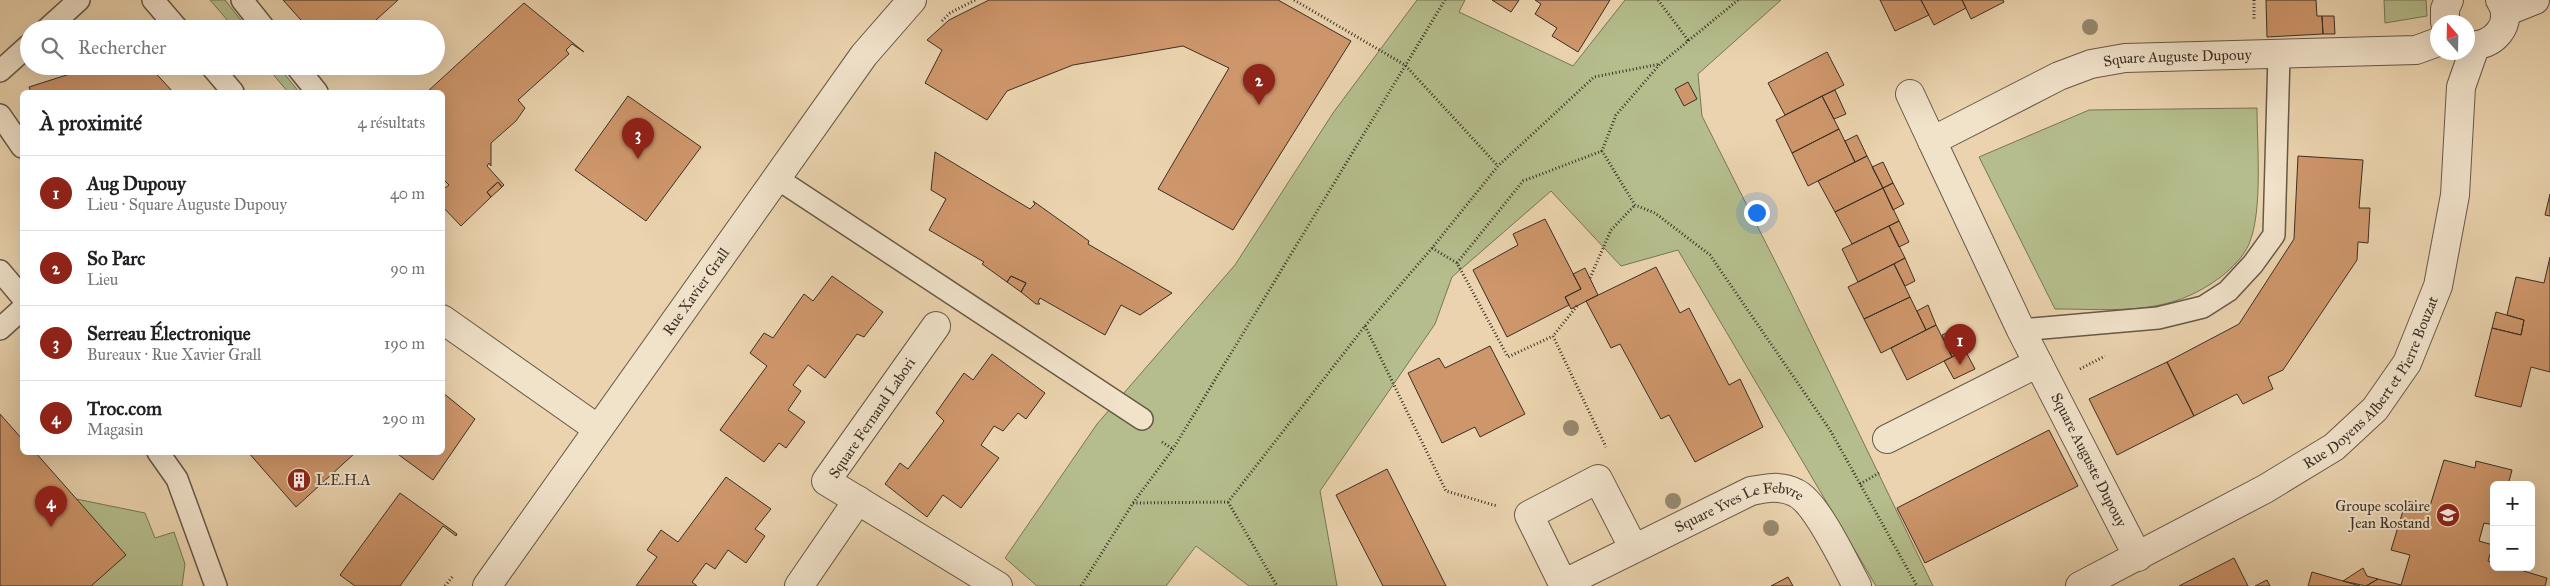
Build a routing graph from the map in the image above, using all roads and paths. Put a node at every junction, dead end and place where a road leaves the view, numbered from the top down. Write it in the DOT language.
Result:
graph roads {
  1 [pos="79,0"];
  2 [pos="153,0"];
  3 [pos="242,0"];
  4 [pos="912,0"];
  5 [pos="1294,0"];
  6 [pos="1445,0"];
  7 [pos="1658,0"];
  8 [pos="1738,0"];
  9 [pos="2449,0"];
  10 [pos="2534,0"];
  11 [pos="2502,6"];
  12 [pos="2445,15"];
  13 [pos="57,20"];
  14 [pos="170,20"];
  15 [pos="258,20"];
  16 [pos="1688,40"];
  17 [pos="2430,45"];
  18 [pos="2475,45"];
  19 [pos="20,53"];
  20 [pos="2279,55"];
  21 [pos="2468,60"];
  22 [pos="1660,64"];
  23 [pos="1405,65"];
  24 [pos="0,71"];
  25 [pos="219,75"];
  26 [pos="303,75"];
  27 [pos="231,90"];
  28 [pos="315,90"];
  29 [pos="1910,94"];
  30 [pos="0,115"];
  31 [pos="1932,141"];
  32 [pos="20,144"];
  33 [pos="1602,151"];
  34 [pos="1498,166"];
  35 [pos="778,178"];
  36 [pos="1635,205"];
  37 [pos="1432,248"];
  38 [pos="1457,263"];
  39 [pos="0,271"];
  40 [pos="1590,278"];
  41 [pos="20,295"];
  42 [pos="1577,306"];
  43 [pos="20,311"];
  44 [pos="445,321"];
  45 [pos="936,326"];
  46 [pos="1365,326"];
  47 [pos="0,329"];
  48 [pos="2021,330"];
  49 [pos="1553,336"];
  50 [pos="2108,354"];
  51 [pos="2044,374"];
  52 [pos="1142,418"];
  53 [pos="598,429"];
  54 [pos="1887,439"];
  55 [pos="160,455"];
  56 [pos="1598,479"];
  57 [pos="858,500"];
  58 [pos="1228,502"];
  59 [pos="1133,503"];
  60 [pos="1529,515"];
  61 [pos="1634,548"];
  62 [pos="2138,557"];
  63 [pos="216,586"];
  64 [pos="486,586"];
  65 [pos="799,586"];
  66 [pos="998,586"];
  67 [pos="1081,586"];
  68 [pos="1277,586"];
  69 [pos="1857,586"];
  70 [pos="1917,586"];
  71 [pos="2080,586"];
  1 -- 13 [label="lane"];
  2 -- 14 [label="lane"];
  3 -- 15 [label="lane"];
  4 -- 35 [label="street, Rue Xavier Grall"];
  5 -- 23 [label="path"];
  6 -- 23 [label="path"];
  7 -- 16 [label="path"];
  8 -- 16 [label="path"];
  9 -- 12 [label="street"];
  10 -- 11 [label="street"];
  11 -- 18 [label="street"];
  16 -- 22 [label="path"];
  17 -- 20 [label="street, Square Auguste Dupouy"];
  19 -- 24 [label="lane"];
  20 -- 31 [label="street, Square Auguste Dupouy"];
  20 -- 48 [label="lane"];
  21 -- 62 [label="street, Rue Doyens Albert et Pierre Bouzat"];
  22 -- 33 [label="path"];
  22 -- 34 [label="path"];
  23 -- 34 [label="path"];
  23 -- 59 [label="path"];
  25 -- 27 [label="lane"];
  26 -- 28 [label="lane"];
  29 -- 31 [label="street, Square Auguste Dupouy"];
  30 -- 32 [label="lane"];
  31 -- 48 [label="street, Square Auguste Dupouy"];
  33 -- 36 [label="path"];
  33 -- 38 [label="path"];
  34 -- 37 [label="path"];
  35 -- 52 [label="lane"];
  35 -- 53 [label="street, Rue Xavier Grall"];
  36 -- 40 [label="path"];
  36 -- 70 [label="path"];
  37 -- 38 [label="path"];
  37 -- 46 [label="path"];
  38 -- 49 [label="path"];
  39 -- 41 [label="lane"];
  42 -- 49 [label="path"];
  43 -- 47 [label="lane"];
  44 -- 53 [label="street"];
  45 -- 57 [label="street, Square Fernand Labori"];
  46 -- 58 [label="path"];
  46 -- 60 [label="path"];
  48 -- 51 [label="street, Square Auguste Dupouy"];
  49 -- 56 [label="path"];
  50 -- 51 [label="path"];
  51 -- 54 [label="street"];
  51 -- 62 [label="street, Square Auguste Dupouy"];
  53 -- 64 [label="street, Rue Xavier Grall"];
  55 -- 63 [label="lane"];
  56 -- 60 [label="street"];
  56 -- 61 [label="street"];
  57 -- 65 [label="street"];
  57 -- 66 [label="street, Square Fernand Labori"];
  58 -- 59 [label="path"];
  58 -- 68 [label="path"];
  59 -- 67 [label="path"];
  60 -- 61 [label="street, Square Yves Le Febvre"];
  61 -- 69 [label="street, Square Yves Le Febvre"];
  62 -- 71 [label="street, Rue Doyens Albert et Pierre Bouzat"];
}
